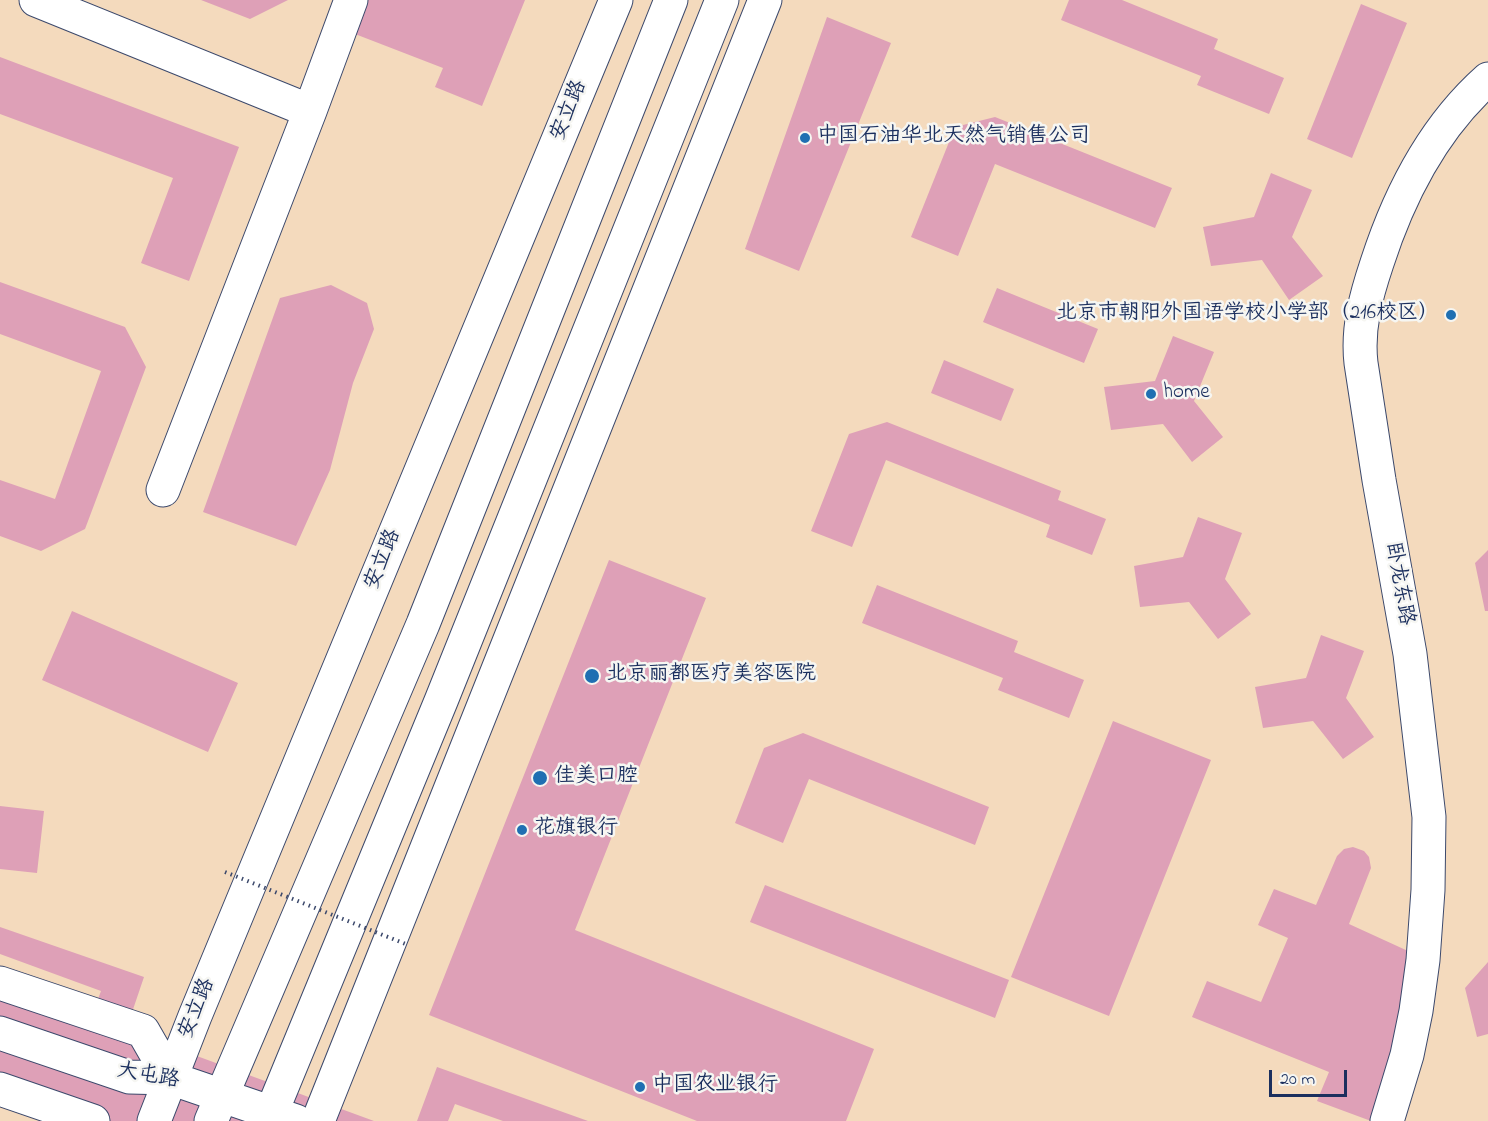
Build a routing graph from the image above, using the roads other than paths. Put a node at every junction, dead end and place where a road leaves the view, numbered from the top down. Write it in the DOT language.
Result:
graph roads {
  1 [pos="36,0"];
  2 [pos="351,0"];
  3 [pos="616,0"];
  4 [pos="671,0"];
  5 [pos="722,0"];
  6 [pos="765,0"];
  7 [pos="1488,79"];
  8 [pos="310,111"];
  9 [pos="163,490"];
  10 [pos="0,983"];
  11 [pos="0,1033"];
  12 [pos="170,1078"];
  13 [pos="0,1089"];
  14 [pos="216,1108"];
  15 [pos="279,1118"];
  16 [pos="93,1121"];
  17 [pos="154,1121"];
  18 [pos="318,1121"];
  19 [pos="1387,1121"];
  1 -- 8 [label="street"];
  2 -- 8 [label="street"];
  3 -- 12 [label="street, 安立路"];
  4 -- 14 [label="street"];
  5 -- 15 [label="street"];
  6 -- 18 [label="street"];
  7 -- 19 [label="street, 卧龙东路"];
  8 -- 9 [label="street"];
  10 -- 12 [label="street"];
  11 -- 12 [label="street, 大屯路"];
  12 -- 14 [label="street, 大屯路"];
  12 -- 17 [label="street, 安立路"];
  13 -- 16 [label="street"];
  14 -- 15 [label="street, 大屯路"];
}
